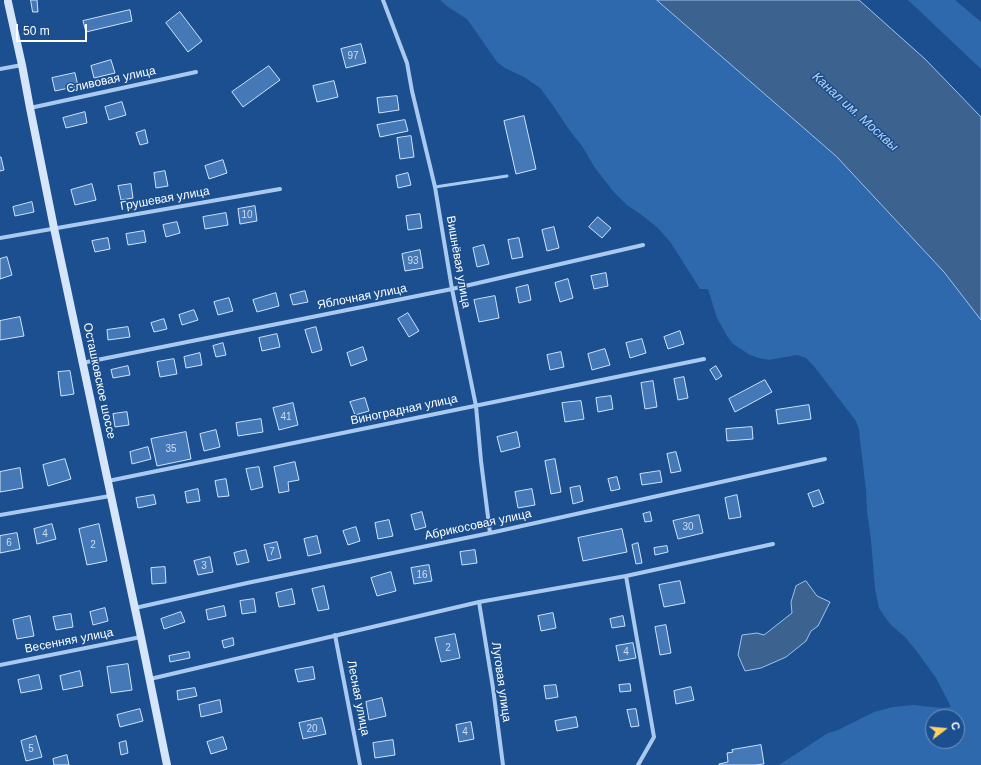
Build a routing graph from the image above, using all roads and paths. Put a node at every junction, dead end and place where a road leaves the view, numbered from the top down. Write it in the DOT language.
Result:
graph roads {
  1 [pos="7,0"];
  2 [pos="383,0"];
  3 [pos="22,65"];
  4 [pos="0,69"];
  5 [pos="196,72"];
  6 [pos="30,108"];
  7 [pos="508,176"];
  8 [pos="435,187"];
  9 [pos="280,189"];
  10 [pos="54,228"];
  11 [pos="0,238"];
  12 [pos="643,245"];
  13 [pos="452,289"];
  14 [pos="704,359"];
  15 [pos="82,363"];
  16 [pos="476,406"];
  17 [pos="825,459"];
  18 [pos="107,481"];
  19 [pos="110,496"];
  20 [pos="0,515"];
  21 [pos="490,533"];
  22 [pos="773,544"];
  23 [pos="626,576"];
  24 [pos="479,602"];
  25 [pos="135,608"];
  26 [pos="335,635"];
  27 [pos="141,637"];
  28 [pos="0,665"];
  29 [pos="149,679"];
  30 [pos="168,765"];
  31 [pos="360,765"];
  32 [pos="503,765"];
  33 [pos="638,765"];
  1 -- 3 [label="street, Осташковское шоссе"];
  2 -- 8 [label="street, Вишнёвая улица"];
  3 -- 4 [label="street"];
  3 -- 6 [label="street, Осташковское шоссе"];
  5 -- 6 [label="street, Сливовая улица"];
  6 -- 10 [label="street, Осташковское шоссе"];
  7 -- 8 [label="lane"];
  8 -- 13 [label="street, Вишнёвая улица"];
  9 -- 10 [label="street, Грушевая улица"];
  10 -- 11 [label="street, Грушевая улица"];
  10 -- 15 [label="street, Осташковское шоссе"];
  12 -- 13 [label="street, Яблочная улица"];
  13 -- 15 [label="street, Яблочная улица"];
  13 -- 16 [label="street, Вишнёвая улица"];
  14 -- 16 [label="street, Виноградная улица"];
  15 -- 18 [label="street, Осташковское шоссе"];
  16 -- 18 [label="street, Виноградная улица"];
  16 -- 21 [label="street, Вишнёвая улица"];
  17 -- 21 [label="street, Абрикосовая улица"];
  18 -- 19 [label="street, Осташковское шоссе"];
  19 -- 20 [label="street"];
  19 -- 25 [label="street, Осташковское шоссе"];
  21 -- 25 [label="street, Абрикосовая улица"];
  22 -- 23 [label="street"];
  23 -- 24 [label="street"];
  23 -- 33 [label="street"];
  24 -- 26 [label="street"];
  24 -- 32 [label="street, Луговая улица"];
  25 -- 27 [label="street, Осташковское шоссе"];
  26 -- 29 [label="street"];
  26 -- 31 [label="street, Лесная улица"];
  27 -- 28 [label="street, Весенняя улица"];
  27 -- 29 [label="street, Осташковское шоссе"];
  29 -- 30 [label="street, Осташковское шоссе"];
}
